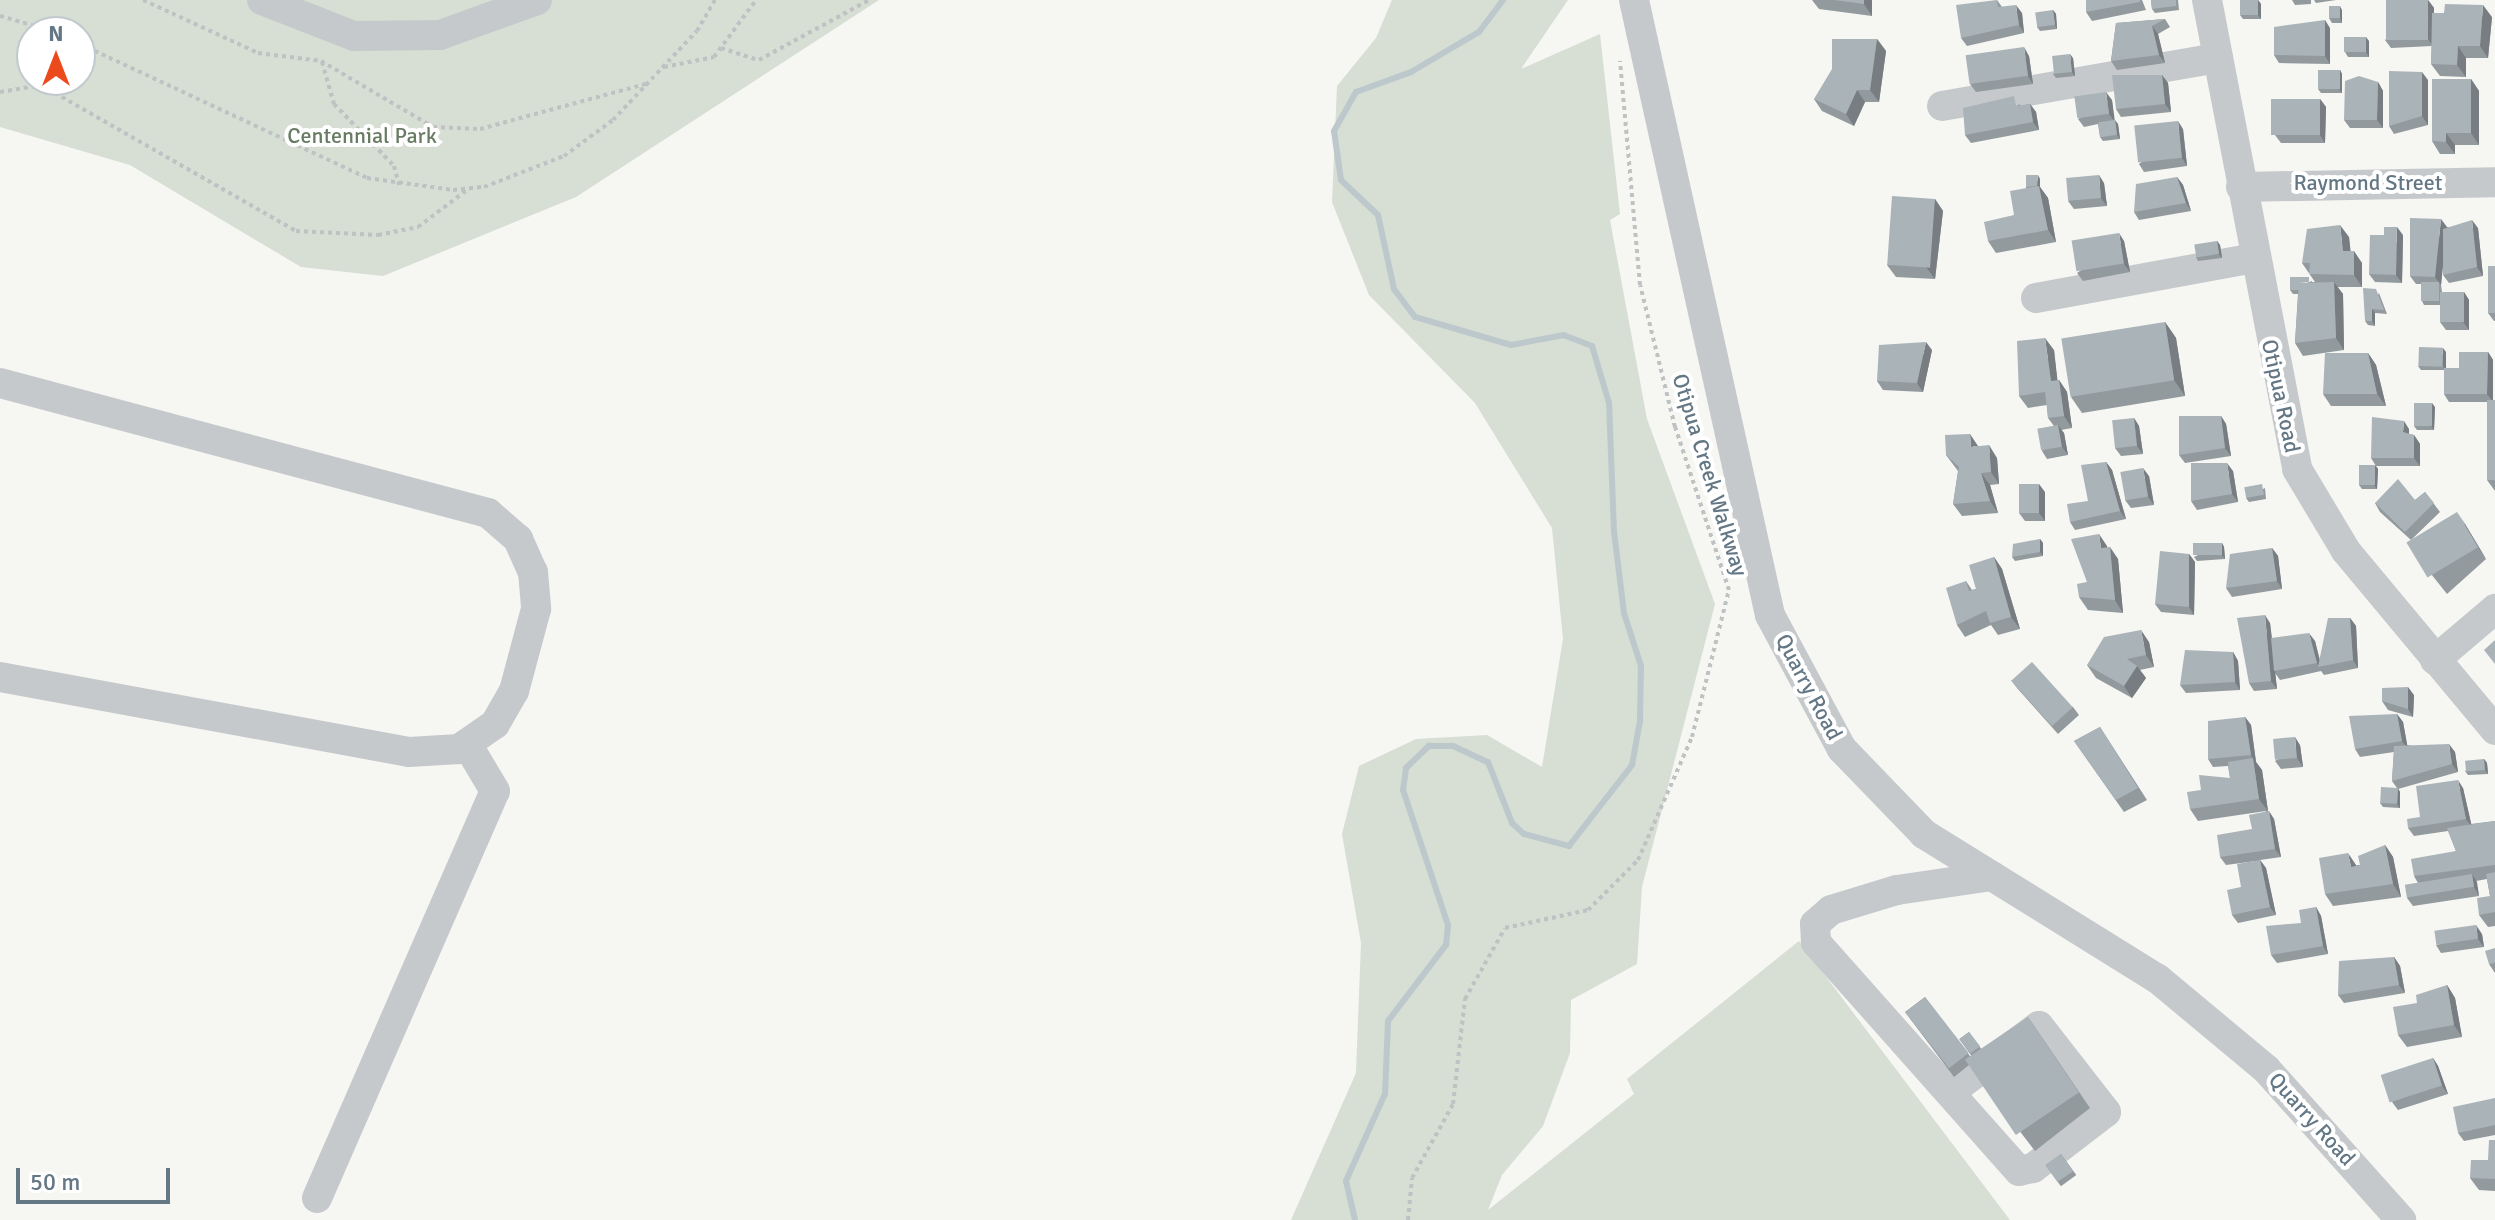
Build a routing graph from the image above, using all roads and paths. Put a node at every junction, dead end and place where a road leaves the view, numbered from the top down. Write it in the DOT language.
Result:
graph roads {
  1 [pos="143,0"];
  2 [pos="262,0"];
  3 [pos="537,0"];
  4 [pos="715,0"];
  5 [pos="756,0"];
  6 [pos="869,0"];
  7 [pos="1634,0"];
  8 [pos="2207,0"];
  9 [pos="721,48"];
  10 [pos="96,51"];
  11 [pos="1619,54"];
  12 [pos="2218,58"];
  13 [pos="321,61"];
  14 [pos="663,67"];
  15 [pos="649,83"];
  16 [pos="0,92"];
  17 [pos="1942,106"];
  18 [pos="2495,182"];
  19 [pos="399,185"];
  20 [pos="2241,187"];
  21 [pos="468,189"];
  22 [pos="2254,258"];
  23 [pos="2036,298"];
  24 [pos="0,383"];
  25 [pos="2495,609"];
  26 [pos="2435,660"];
  27 [pos="0,677"];
  28 [pos="2495,730"];
  29 [pos="467,744"];
  30 [pos="1992,876"];
  31 [pos="1953,1090"];
  32 [pos="317,1198"];
  33 [pos="1408,1220"];
  34 [pos="2401,1220"];
  1 -- 13 [label="path"];
  2 -- 3 [label="street"];
  4 -- 14 [label="path"];
  5 -- 9 [label="path"];
  6 -- 9 [label="path"];
  7 -- 30 [label="street, Quarry Road"];
  8 -- 12 [label="street, Otipua Road"];
  9 -- 14 [label="path"];
  10 -- 19 [label="path"];
  11 -- 33 [label="path, Otipua Creek Walkway"];
  12 -- 17 [label="street"];
  12 -- 20 [label="street, Otipua Road"];
  13 -- 15 [label="path"];
  13 -- 19 [label="path"];
  14 -- 15 [label="path"];
  15 -- 21 [label="path"];
  16 -- 21 [label="path"];
  18 -- 20 [label="street, Raymond Street"];
  19 -- 21 [label="path"];
  20 -- 22 [label="street, Otipua Road"];
  22 -- 23 [label="street"];
  22 -- 26 [label="street, Otipua Road"];
  24 -- 29 [label="street"];
  25 -- 26 [label="street"];
  26 -- 28 [label="street, Otipua Road"];
  27 -- 29 [label="street"];
  29 -- 32 [label="street"];
  30 -- 31 [label="street"];
  30 -- 34 [label="street, Quarry Road"];
  31 -- 31 [label="street"];
}
